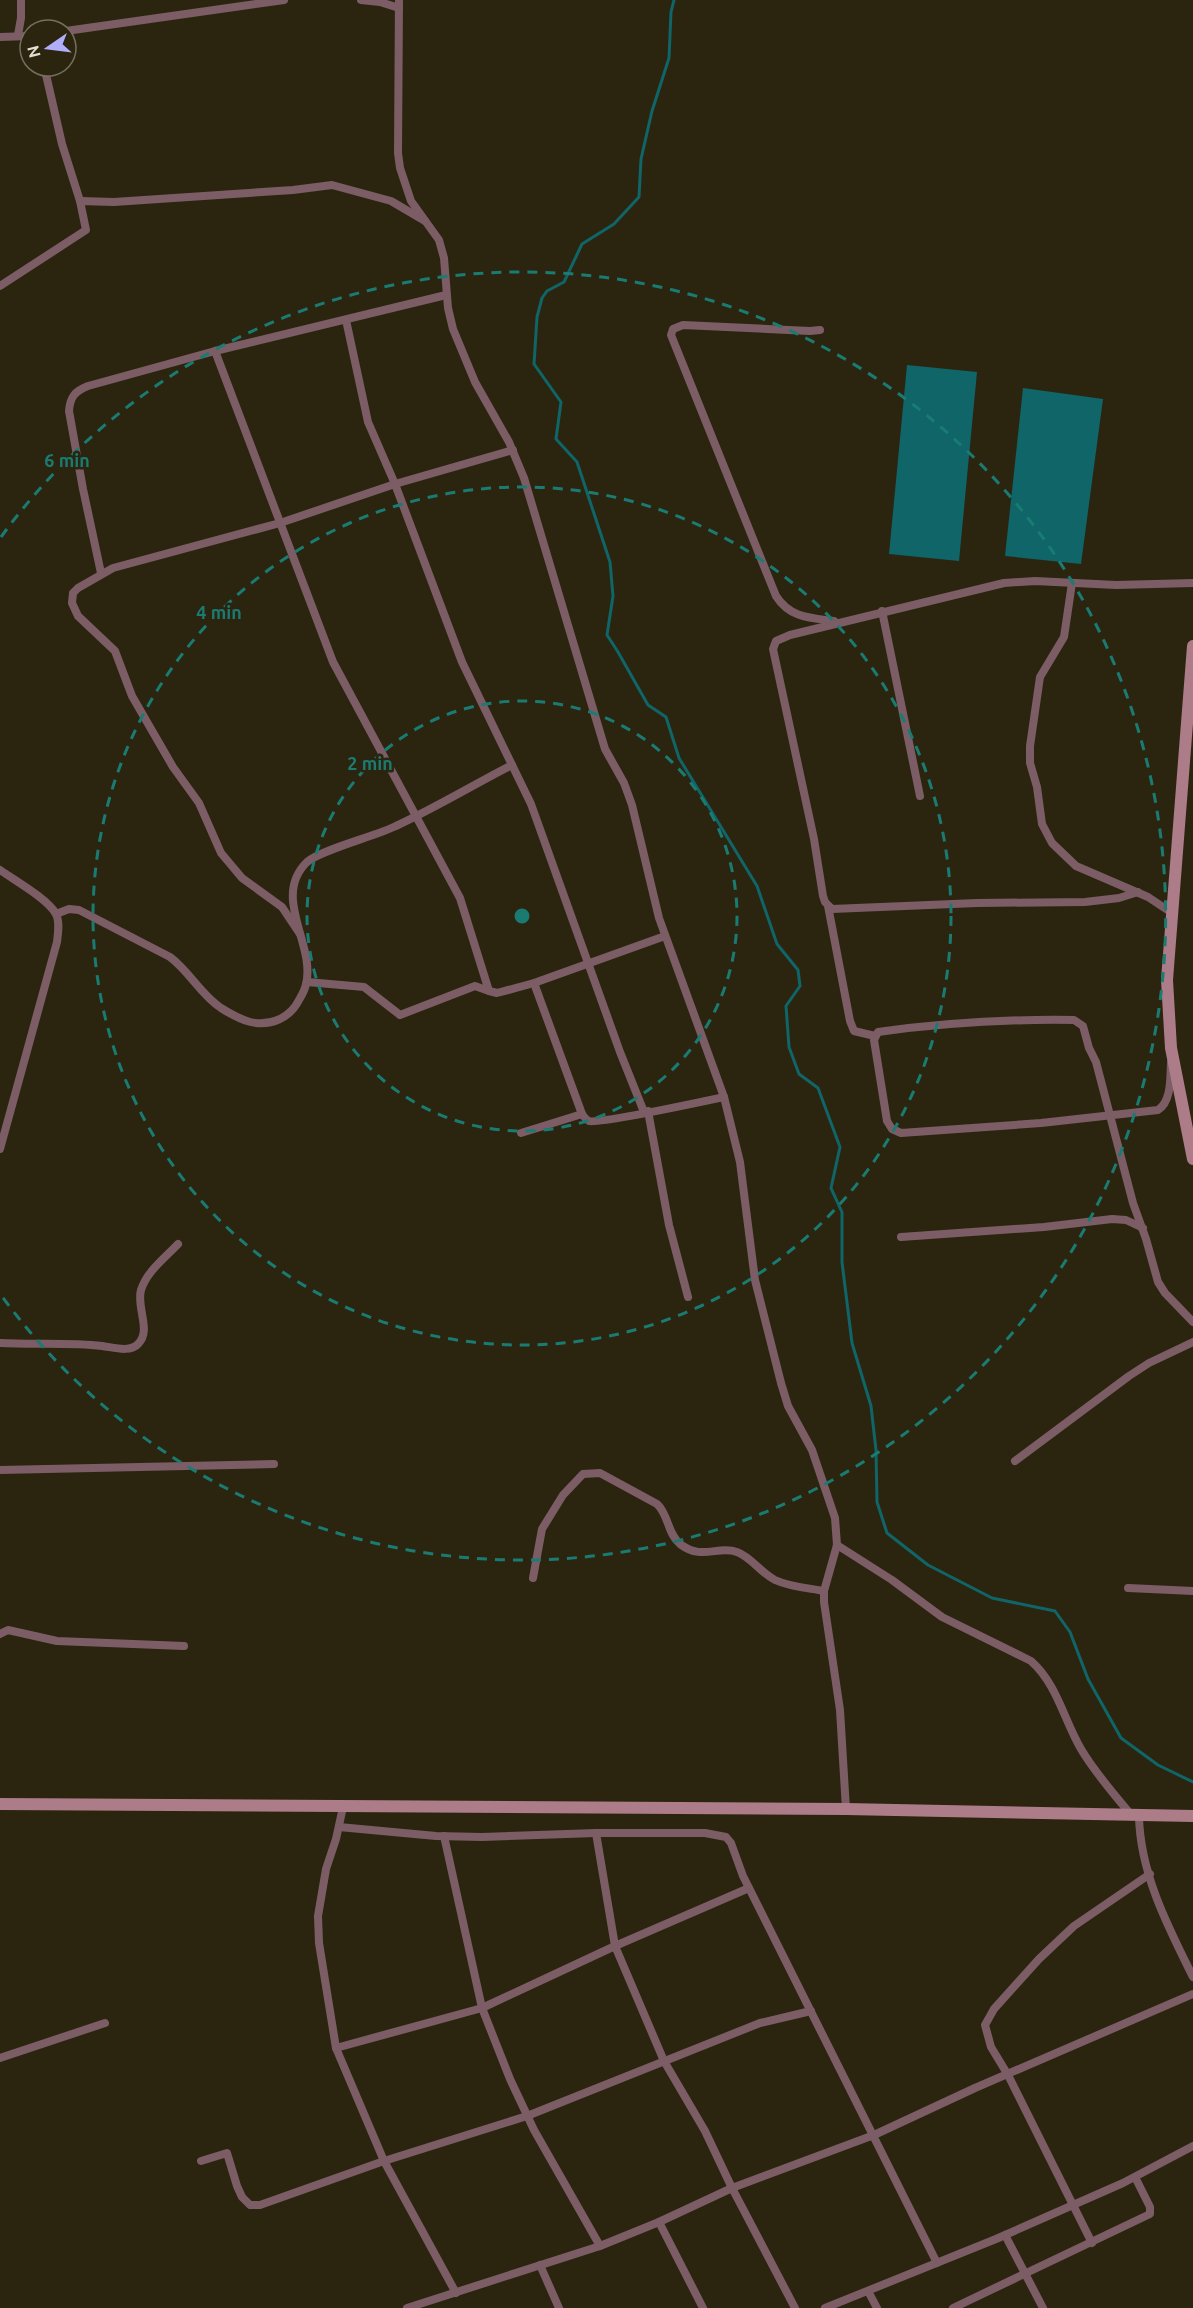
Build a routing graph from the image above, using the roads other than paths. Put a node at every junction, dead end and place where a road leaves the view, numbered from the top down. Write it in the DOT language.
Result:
graph roads {
  1 [pos="21,0"];
  2 [pos="284,0"];
  3 [pos="361,0"];
  4 [pos="399,4"];
  5 [pos="21,18"];
  6 [pos="78,29"];
  7 [pos="18,35"];
  8 [pos="0,37"];
  9 [pos="47,78"];
  10 [pos="80,201"];
  11 [pos="428,223"];
  12 [pos="0,286"];
  13 [pos="446,295"];
  14 [pos="346,320"];
  15 [pos="820,330"];
  16 [pos="215,351"];
  17 [pos="513,450"];
  18 [pos="395,484"];
  19 [pos="280,523"];
  20 [pos="101,573"];
  21 [pos="1193,583"];
  22 [pos="1072,584"];
  23 [pos="882,611"];
  24 [pos="840,622"];
  25 [pos="1193,646"];
  26 [pos="1190,736"];
  27 [pos="512,765"];
  28 [pos="920,796"];
  29 [pos="416,815"];
  30 [pos="0,870"];
  31 [pos="1138,892"];
  32 [pos="828,906"];
  33 [pos="1172,913"];
  34 [pos="56,914"];
  35 [pos="300,934"];
  36 [pos="665,936"];
  37 [pos="589,963"];
  38 [pos="307,982"];
  39 [pos="534,983"];
  40 [pos="489,991"];
  41 [pos="875,1036"];
  42 [pos="1172,1048"];
  43 [pos="724,1097"];
  44 [pos="646,1112"];
  45 [pos="582,1114"];
  46 [pos="1111,1116"];
  47 [pos="521,1133"];
  48 [pos="1191,1138"];
  49 [pos="0,1149"];
  50 [pos="1193,1159"];
  51 [pos="1143,1228"];
  52 [pos="901,1237"];
  53 [pos="178,1244"];
  54 [pos="688,1297"];
  55 [pos="1193,1322"];
  56 [pos="1193,1342"];
  57 [pos="0,1343"];
  58 [pos="1015,1461"];
  59 [pos="274,1464"];
  60 [pos="0,1470"];
  61 [pos="837,1545"];
  62 [pos="533,1578"];
  63 [pos="1128,1588"];
  64 [pos="824,1591"];
  65 [pos="1193,1591"];
  66 [pos="0,1634"];
  67 [pos="184,1646"];
  68 [pos="0,1804"];
  69 [pos="343,1807"];
  70 [pos="846,1809"];
  71 [pos="1136,1816"];
  72 [pos="1193,1816"];
  73 [pos="339,1827"];
  74 [pos="596,1833"];
  75 [pos="444,1836"];
  76 [pos="1150,1874"];
  77 [pos="749,1888"];
  78 [pos="615,1946"];
  79 [pos="1193,1977"];
  80 [pos="1193,1994"];
  81 [pos="482,2008"];
  82 [pos="811,2011"];
  83 [pos="105,2023"];
  84 [pos="336,2048"];
  85 [pos="0,2058"];
  86 [pos="664,2061"];
  87 [pos="1008,2075"];
  88 [pos="527,2116"];
  89 [pos="874,2134"];
  90 [pos="1193,2146"];
  91 [pos="384,2160"];
  92 [pos="201,2161"];
  93 [pos="1135,2177"];
  94 [pos="732,2188"];
  95 [pos="1074,2205"];
  96 [pos="659,2222"];
  97 [pos="1005,2235"];
  98 [pos="1092,2243"];
  99 [pos="600,2246"];
  100 [pos="937,2263"];
  101 [pos="540,2265"];
  102 [pos="1026,2275"];
  103 [pos="868,2291"];
  104 [pos="456,2293"];
  105 [pos="407,2308"];
  106 [pos="559,2308"];
  107 [pos="703,2308"];
  108 [pos="795,2308"];
  109 [pos="825,2308"];
  110 [pos="877,2308"];
  111 [pos="953,2308"];
  112 [pos="1043,2308"];
  1 -- 5 [label="street"];
  2 -- 6 [label="street"];
  3 -- 4 [label="street"];
  4 -- 11 [label="street"];
  7 -- 8 [label="street"];
  9 -- 10 [label="street"];
  10 -- 11 [label="street"];
  10 -- 12 [label="street"];
  11 -- 13 [label="street"];
  13 -- 14 [label="street"];
  13 -- 17 [label="street"];
  14 -- 16 [label="street"];
  14 -- 18 [label="street"];
  15 -- 24 [label="street"];
  16 -- 19 [label="street"];
  16 -- 20 [label="street"];
  17 -- 18 [label="street"];
  17 -- 36 [label="street"];
  18 -- 19 [label="street"];
  18 -- 27 [label="street"];
  19 -- 20 [label="street"];
  19 -- 29 [label="street"];
  20 -- 35 [label="street"];
  21 -- 22 [label="street"];
  22 -- 23 [label="street"];
  22 -- 31 [label="street"];
  23 -- 24 [label="street"];
  23 -- 28 [label="street"];
  24 -- 32 [label="street"];
  25 -- 26 [label="street"];
  26 -- 33 [label="street"];
  27 -- 29 [label="street"];
  27 -- 37 [label="street"];
  29 -- 35 [label="street"];
  29 -- 40 [label="street"];
  30 -- 34 [label="street"];
  31 -- 32 [label="street"];
  31 -- 33 [label="street"];
  32 -- 41 [label="street"];
  33 -- 42 [label="street"];
  34 -- 38 [label="street"];
  34 -- 49 [label="street"];
  35 -- 38 [label="street"];
  36 -- 37 [label="street"];
  36 -- 43 [label="street"];
  37 -- 39 [label="street"];
  37 -- 44 [label="street"];
  38 -- 40 [label="street"];
  39 -- 40 [label="street"];
  39 -- 45 [label="street"];
  41 -- 46 [label="street"];
  41 -- 46 [label="street"];
  42 -- 46 [label="street"];
  42 -- 48 [label="street"];
  43 -- 44 [label="street"];
  43 -- 61 [label="street"];
  44 -- 45 [label="street"];
  44 -- 54 [label="street"];
  45 -- 47 [label="street"];
  46 -- 51 [label="street"];
  48 -- 50 [label="street"];
  51 -- 52 [label="street"];
  51 -- 55 [label="street"];
  53 -- 57 [label="street"];
  56 -- 58 [label="street"];
  59 -- 60 [label="street"];
  61 -- 64 [label="street"];
  61 -- 71 [label="street"];
  62 -- 64 [label="street"];
  63 -- 65 [label="street"];
  64 -- 70 [label="street"];
  66 -- 67 [label="street"];
  68 -- 69 [label="street"];
  69 -- 70 [label="street"];
  69 -- 73 [label="street"];
  70 -- 71 [label="street"];
  71 -- 72 [label="street"];
  71 -- 76 [label="street"];
  73 -- 75 [label="street"];
  73 -- 84 [label="street"];
  74 -- 75 [label="street"];
  74 -- 77 [label="street"];
  74 -- 78 [label="street"];
  75 -- 81 [label="street"];
  76 -- 79 [label="street"];
  76 -- 87 [label="street"];
  77 -- 78 [label="street"];
  77 -- 82 [label="street"];
  78 -- 81 [label="street"];
  78 -- 86 [label="street"];
  80 -- 87 [label="street"];
  81 -- 84 [label="street"];
  81 -- 88 [label="street"];
  82 -- 86 [label="street"];
  82 -- 89 [label="street"];
  83 -- 85 [label="street"];
  84 -- 91 [label="street"];
  86 -- 88 [label="street"];
  86 -- 94 [label="street"];
  87 -- 89 [label="street"];
  87 -- 95 [label="street"];
  88 -- 91 [label="street"];
  88 -- 99 [label="street"];
  89 -- 94 [label="street"];
  89 -- 100 [label="street"];
  90 -- 93 [label="street"];
  91 -- 92 [label="street"];
  91 -- 104 [label="street"];
  93 -- 95 [label="street"];
  93 -- 98 [label="street"];
  94 -- 96 [label="street"];
  94 -- 108 [label="street"];
  95 -- 97 [label="street"];
  95 -- 98 [label="street"];
  96 -- 99 [label="street"];
  96 -- 107 [label="street"];
  97 -- 100 [label="street"];
  97 -- 102 [label="street"];
  98 -- 102 [label="street"];
  99 -- 101 [label="street"];
  100 -- 103 [label="street"];
  101 -- 104 [label="street"];
  101 -- 106 [label="street"];
  102 -- 111 [label="street"];
  102 -- 112 [label="street"];
  103 -- 109 [label="street"];
  103 -- 110 [label="street"];
  104 -- 105 [label="street"];
}
